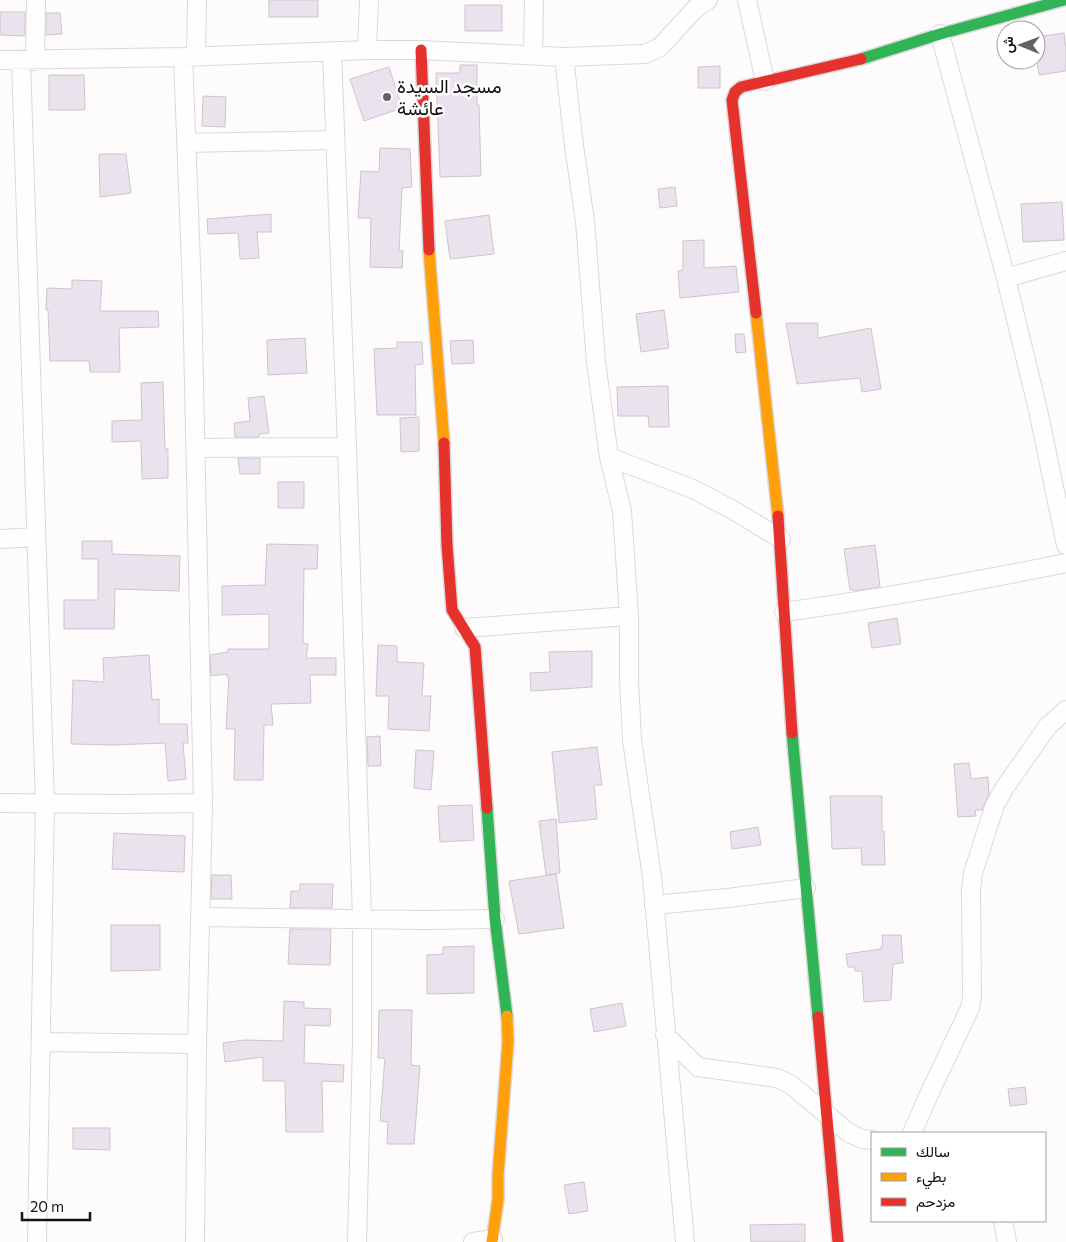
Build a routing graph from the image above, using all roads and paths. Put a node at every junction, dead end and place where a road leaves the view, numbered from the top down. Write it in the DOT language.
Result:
graph roads {
  1 [pos="36,0"];
  2 [pos="197,0"];
  3 [pos="369,0"];
  4 [pos="534,0"];
  5 [pos="708,0"];
  6 [pos="746,0"];
  7 [pos="1064,0"];
  8 [pos="940,34"];
  9 [pos="367,50"];
  10 [pos="421,50"];
  11 [pos="332,52"];
  12 [pos="533,55"];
  13 [pos="189,57"];
  14 [pos="564,57"];
  15 [pos="0,60"];
  16 [pos="28,61"];
  17 [pos="765,81"];
  18 [pos="336,140"];
  19 [pos="186,143"];
  20 [pos="1066,261"];
  21 [pos="1006,278"];
  22 [pos="347,447"];
  23 [pos="196,448"];
  24 [pos="609,458"];
  25 [pos="36,537"];
  26 [pos="0,539"];
  27 [pos="780,539"];
  28 [pos="1066,545"];
  29 [pos="1066,563"];
  30 [pos="784,612"];
  31 [pos="628,616"];
  32 [pos="464,628"];
  33 [pos="1066,710"];
  34 [pos="0,802"];
  35 [pos="45,803"];
  36 [pos="203,803"];
  37 [pos="806,888"];
  38 [pos="654,905"];
  39 [pos="200,917"];
  40 [pos="362,919"];
  41 [pos="495,919"];
  42 [pos="665,1035"];
  43 [pos="41,1042"];
  44 [pos="197,1044"];
  45 [pos="826,1114"];
  46 [pos="912,1132"];
  47 [pos="871,1140"];
  48 [pos="1003,1222"];
  49 [pos="493,1241"];
  50 [pos="37,1242"];
  51 [pos="195,1242"];
  52 [pos="357,1242"];
  53 [pos="473,1242"];
  54 [pos="684,1242"];
  55 [pos="838,1242"];
  56 [pos="1007,1242"];
  1 -- 16 [label="street"];
  2 -- 13 [label="street"];
  3 -- 9 [label="street"];
  4 -- 12 [label="street"];
  5 -- 14 [label="street"];
  6 -- 17 [label="street"];
  7 -- 8 [label="street"];
  8 -- 17 [label="street"];
  8 -- 21 [label="street"];
  9 -- 10 [label="street"];
  9 -- 11 [label="street"];
  10 -- 12 [label="street"];
  10 -- 32 [label="street"];
  11 -- 13 [label="street"];
  11 -- 18 [label="street"];
  12 -- 14 [label="street"];
  13 -- 16 [label="street"];
  13 -- 19 [label="street"];
  14 -- 24 [label="street"];
  15 -- 16 [label="street"];
  16 -- 25 [label="street"];
  17 -- 27 [label="street"];
  18 -- 19 [label="street"];
  18 -- 22 [label="street"];
  19 -- 23 [label="street"];
  20 -- 21 [label="street"];
  21 -- 28 [label="street"];
  22 -- 23 [label="street"];
  22 -- 40 [label="street"];
  23 -- 36 [label="street"];
  24 -- 27 [label="street"];
  24 -- 31 [label="street"];
  25 -- 26 [label="street"];
  25 -- 35 [label="street"];
  27 -- 30 [label="street"];
  29 -- 30 [label="street"];
  30 -- 37 [label="street"];
  31 -- 32 [label="street"];
  31 -- 38 [label="street"];
  32 -- 41 [label="street"];
  33 -- 46 [label="street"];
  34 -- 35 [label="street"];
  35 -- 36 [label="street"];
  35 -- 43 [label="street"];
  36 -- 39 [label="street"];
  37 -- 38 [label="street"];
  37 -- 45 [label="street"];
  38 -- 42 [label="street"];
  39 -- 40 [label="street"];
  39 -- 44 [label="street"];
  40 -- 41 [label="street"];
  40 -- 52 [label="street"];
  41 -- 49 [label="street"];
  42 -- 45 [label="street"];
  42 -- 54 [label="street"];
  43 -- 44 [label="street"];
  43 -- 50 [label="street"];
  44 -- 51 [label="street"];
  45 -- 47 [label="street"];
  45 -- 55 [label="street"];
  48 -- 56 [label="street"];
  49 -- 53 [label="street"];
}
